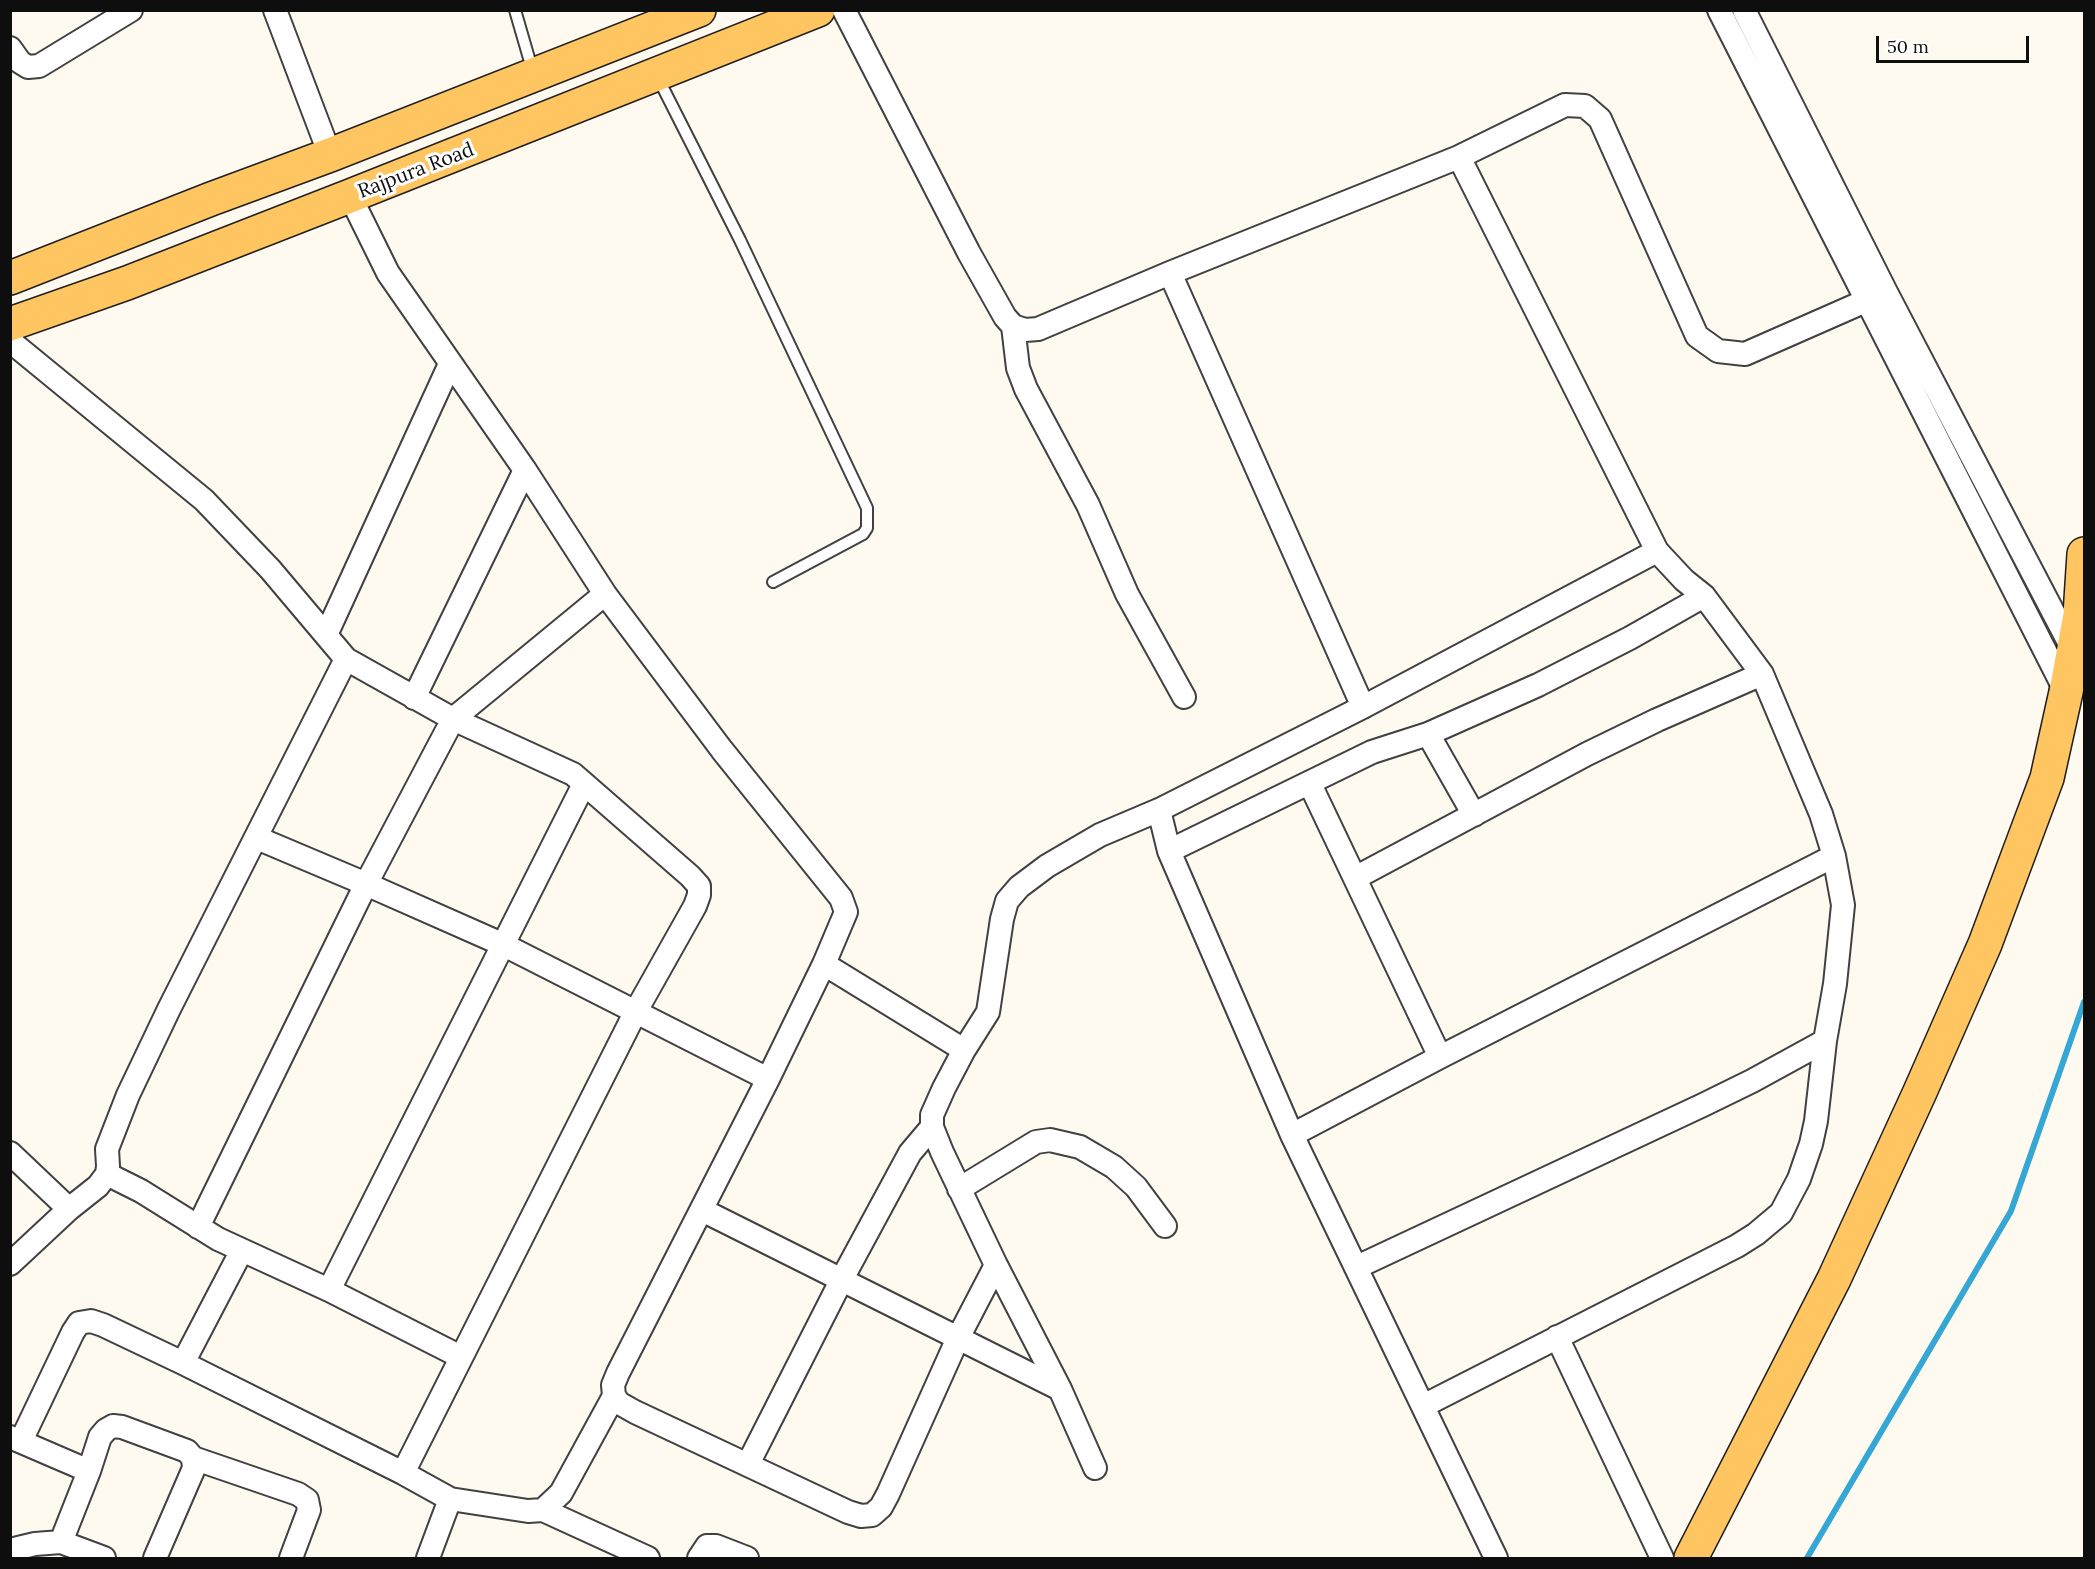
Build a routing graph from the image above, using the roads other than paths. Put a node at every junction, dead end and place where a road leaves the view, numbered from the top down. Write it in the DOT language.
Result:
graph roads {
  1 [pos="131,10"];
  2 [pos="275,10"];
  3 [pos="515,10"];
  4 [pos="699,10"];
  5 [pos="818,10"];
  6 [pos="844,10"];
  7 [pos="1719,10"];
  8 [pos="1744,10"];
  9 [pos="10,48"];
  10 [pos="534,75"];
  11 [pos="657,76"];
  12 [pos="330,155"];
  13 [pos="1459,157"];
  14 [pos="350,196"];
  15 [pos="1170,273"];
  16 [pos="10,278"];
  17 [pos="1886,292"];
  18 [pos="1866,302"];
  19 [pos="10,324"];
  20 [pos="1013,326"];
  21 [pos="10,341"];
  22 [pos="450,364"];
  23 [pos="525,470"];
  24 [pos="1979,470"];
  25 [pos="1957,480"];
  26 [pos="1657,551"];
  27 [pos="2085,554"];
  28 [pos="773,582"];
  29 [pos="605,594"];
  30 [pos="1704,596"];
  31 [pos="326,635"];
  32 [pos="2073,650"];
  33 [pos="346,659"];
  34 [pos="1762,674"];
  35 [pos="2066,692"];
  36 [pos="1184,697"];
  37 [pos="414,698"];
  38 [pos="1363,707"];
  39 [pos="453,719"];
  40 [pos="1428,734"];
  41 [pos="584,784"];
  42 [pos="1310,784"];
  43 [pos="1159,810"];
  44 [pos="1474,815"];
  45 [pos="257,838"];
  46 [pos="1169,851"];
  47 [pos="1834,856"];
  48 [pos="1355,878"];
  49 [pos="366,884"];
  50 [pos="504,945"];
  51 [pos="824,964"];
  52 [pos="636,1011"];
  53 [pos="1825,1041"];
  54 [pos="964,1050"];
  55 [pos="1440,1057"];
  56 [pos="768,1079"];
  57 [pos="932,1127"];
  58 [pos="1292,1135"];
  59 [pos="10,1153"];
  60 [pos="106,1174"];
  61 [pos="959,1189"];
  62 [pos="69,1209"];
  63 [pos="702,1210"];
  64 [pos="1165,1226"];
  65 [pos="198,1227"];
  66 [pos="242,1250"];
  67 [pos="10,1264"];
  68 [pos="996,1265"];
  69 [pos="1357,1267"];
  70 [pos="842,1279"];
  71 [pos="329,1290"];
  72 [pos="1557,1337"];
  73 [pos="958,1338"];
  74 [pos="461,1357"];
  75 [pos="183,1363"];
  76 [pos="1060,1389"];
  77 [pos="614,1396"];
  78 [pos="1423,1406"];
  79 [pos="16,1439"];
  80 [pos="193,1458"];
  81 [pos="748,1464"];
  82 [pos="1095,1468"];
  83 [pos="89,1471"];
  84 [pos="403,1473"];
  85 [pos="450,1499"];
  86 [pos="543,1510"];
  87 [pos="61,1542"];
  88 [pos="10,1550"];
  89 [pos="104,1558"];
  90 [pos="155,1558"];
  91 [pos="291,1558"];
  92 [pos="428,1558"];
  93 [pos="648,1558"];
  94 [pos="699,1558"];
  95 [pos="747,1558"];
  96 [pos="1496,1558"];
  97 [pos="1662,1558"];
  98 [pos="1692,1558"];
  1 -- 9 [label="street"];
  2 -- 12 [label="street"];
  3 -- 10 [label="lane"];
  4 -- 10 [label="main road"];
  5 -- 11 [label="main road, Rajpura Road"];
  6 -- 20 [label="street"];
  7 -- 18 [label="street"];
  8 -- 17 [label="street"];
  10 -- 12 [label="main road"];
  11 -- 14 [label="main road, Rajpura Road"];
  11 -- 28 [label="lane"];
  12 -- 16 [label="main road"];
  13 -- 15 [label="street"];
  13 -- 18 [label="street"];
  13 -- 26 [label="street"];
  14 -- 19 [label="main road, Rajpura Road"];
  14 -- 22 [label="street"];
  15 -- 20 [label="street"];
  15 -- 38 [label="street"];
  17 -- 18 [label="street"];
  17 -- 24 [label="street"];
  18 -- 25 [label="street"];
  20 -- 36 [label="street"];
  21 -- 31 [label="street"];
  22 -- 23 [label="street"];
  22 -- 31 [label="street"];
  23 -- 29 [label="street"];
  23 -- 37 [label="street"];
  24 -- 25 [label="street"];
  24 -- 32 [label="street"];
  25 -- 35 [label="street"];
  26 -- 30 [label="street"];
  26 -- 38 [label="street"];
  27 -- 32 [label="main road"];
  29 -- 39 [label="street"];
  29 -- 51 [label="street"];
  30 -- 34 [label="street"];
  30 -- 40 [label="street"];
  31 -- 33 [label="street"];
  32 -- 35 [label="main road"];
  33 -- 37 [label="street"];
  33 -- 45 [label="street"];
  34 -- 44 [label="street"];
  34 -- 47 [label="street"];
  35 -- 98 [label="main road"];
  37 -- 39 [label="street"];
  38 -- 43 [label="street"];
  39 -- 41 [label="street"];
  39 -- 49 [label="street"];
  40 -- 42 [label="street"];
  40 -- 44 [label="street"];
  41 -- 50 [label="street"];
  41 -- 52 [label="street"];
  42 -- 46 [label="street"];
  42 -- 48 [label="street"];
  43 -- 46 [label="street"];
  43 -- 54 [label="street"];
  44 -- 48 [label="street"];
  45 -- 49 [label="street"];
  45 -- 60 [label="street"];
  46 -- 58 [label="street"];
  47 -- 53 [label="street"];
  47 -- 55 [label="street"];
  48 -- 55 [label="street"];
  49 -- 50 [label="street"];
  49 -- 65 [label="street"];
  50 -- 52 [label="street"];
  50 -- 71 [label="street"];
  51 -- 54 [label="street"];
  51 -- 56 [label="street"];
  52 -- 56 [label="street"];
  52 -- 74 [label="street"];
  53 -- 69 [label="street"];
  53 -- 72 [label="street"];
  54 -- 57 [label="street"];
  55 -- 58 [label="street"];
  56 -- 63 [label="street"];
  57 -- 61 [label="street"];
  57 -- 70 [label="street"];
  58 -- 69 [label="street"];
  59 -- 62 [label="street"];
  60 -- 62 [label="street"];
  60 -- 65 [label="street"];
  61 -- 64 [label="street"];
  61 -- 68 [label="street"];
  62 -- 67 [label="street"];
  63 -- 70 [label="street"];
  63 -- 77 [label="street"];
  65 -- 66 [label="street"];
  66 -- 71 [label="street"];
  66 -- 75 [label="street"];
  68 -- 73 [label="street"];
  68 -- 76 [label="street"];
  69 -- 78 [label="street"];
  70 -- 73 [label="street"];
  70 -- 81 [label="street"];
  71 -- 74 [label="street"];
  72 -- 78 [label="street"];
  72 -- 97 [label="street"];
  73 -- 76 [label="street"];
  73 -- 81 [label="street"];
  74 -- 84 [label="street"];
  75 -- 79 [label="street"];
  75 -- 84 [label="street"];
  76 -- 82 [label="street"];
  77 -- 81 [label="street"];
  77 -- 86 [label="street"];
  78 -- 96 [label="street"];
  79 -- 83 [label="street"];
  80 -- 83 [label="street"];
  80 -- 90 [label="street"];
  80 -- 91 [label="street"];
  83 -- 87 [label="street"];
  84 -- 85 [label="street"];
  85 -- 86 [label="street"];
  85 -- 92 [label="street"];
  86 -- 93 [label="street"];
  87 -- 88 [label="street"];
  87 -- 89 [label="street"];
  94 -- 95 [label="street"];
}
